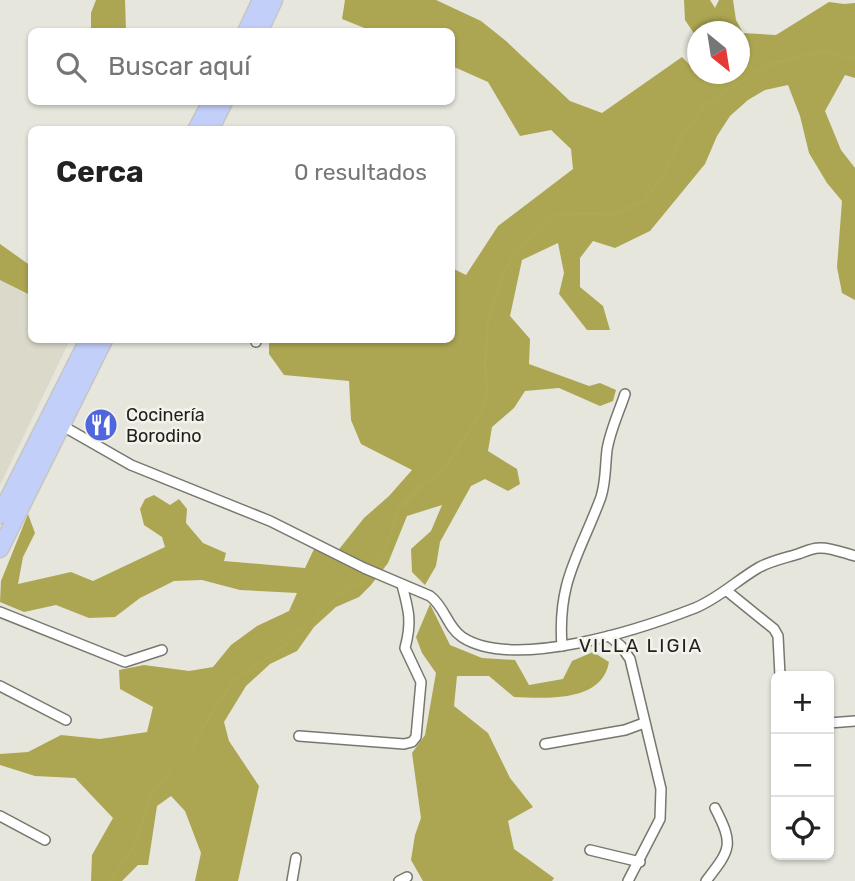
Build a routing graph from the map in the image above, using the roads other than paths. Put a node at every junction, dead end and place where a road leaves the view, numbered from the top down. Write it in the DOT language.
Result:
graph roads {
  1 [pos="261,0"];
  2 [pos="274,0"];
  3 [pos="248,28"];
  4 [pos="261,28"];
  5 [pos="219,105"];
  6 [pos="221,105"];
  7 [pos="200,126"];
  8 [pos="212,126"];
  9 [pos="86,343"];
  10 [pos="102,343"];
  11 [pos="625,394"];
  12 [pos="61,425"];
  13 [pos="0,515"];
  14 [pos="0,549"];
  15 [pos="855,556"];
  16 [pos="402,585"];
  17 [pos="727,591"];
  18 [pos="0,612"];
  19 [pos="609,636"];
  20 [pos="562,646"];
  21 [pos="162,650"];
  22 [pos="780,671"];
  23 [pos="0,685"];
  24 [pos="66,720"];
  25 [pos="855,721"];
  26 [pos="644,723"];
  27 [pos="834,723"];
  28 [pos="299,736"];
  29 [pos="545,744"];
  30 [pos="715,808"];
  31 [pos="0,816"];
  32 [pos="45,840"];
  33 [pos="590,850"];
  34 [pos="296,858"];
  35 [pos="640,862"];
  36 [pos="292,881"];
  37 [pos="628,881"];
  38 [pos="706,881"];
  1 -- 3 [label="highway"];
  2 -- 4 [label="highway"];
  5 -- 7 [label="highway"];
  6 -- 8 [label="highway"];
  9 -- 13 [label="highway"];
  10 -- 12 [label="highway"];
  11 -- 20 [label="street"];
  12 -- 14 [label="highway"];
  12 -- 16 [label="street"];
  15 -- 17 [label="street"];
  16 -- 20 [label="street"];
  16 -- 28 [label="street"];
  17 -- 19 [label="street"];
  17 -- 22 [label="street"];
  18 -- 21 [label="street"];
  19 -- 20 [label="street"];
  19 -- 26 [label="street"];
  23 -- 24 [label="street"];
  25 -- 27 [label="street"];
  26 -- 29 [label="street"];
  26 -- 35 [label="street"];
  30 -- 38 [label="street"];
  31 -- 32 [label="street"];
  33 -- 35 [label="street"];
  34 -- 36 [label="street"];
  35 -- 37 [label="street"];
}
